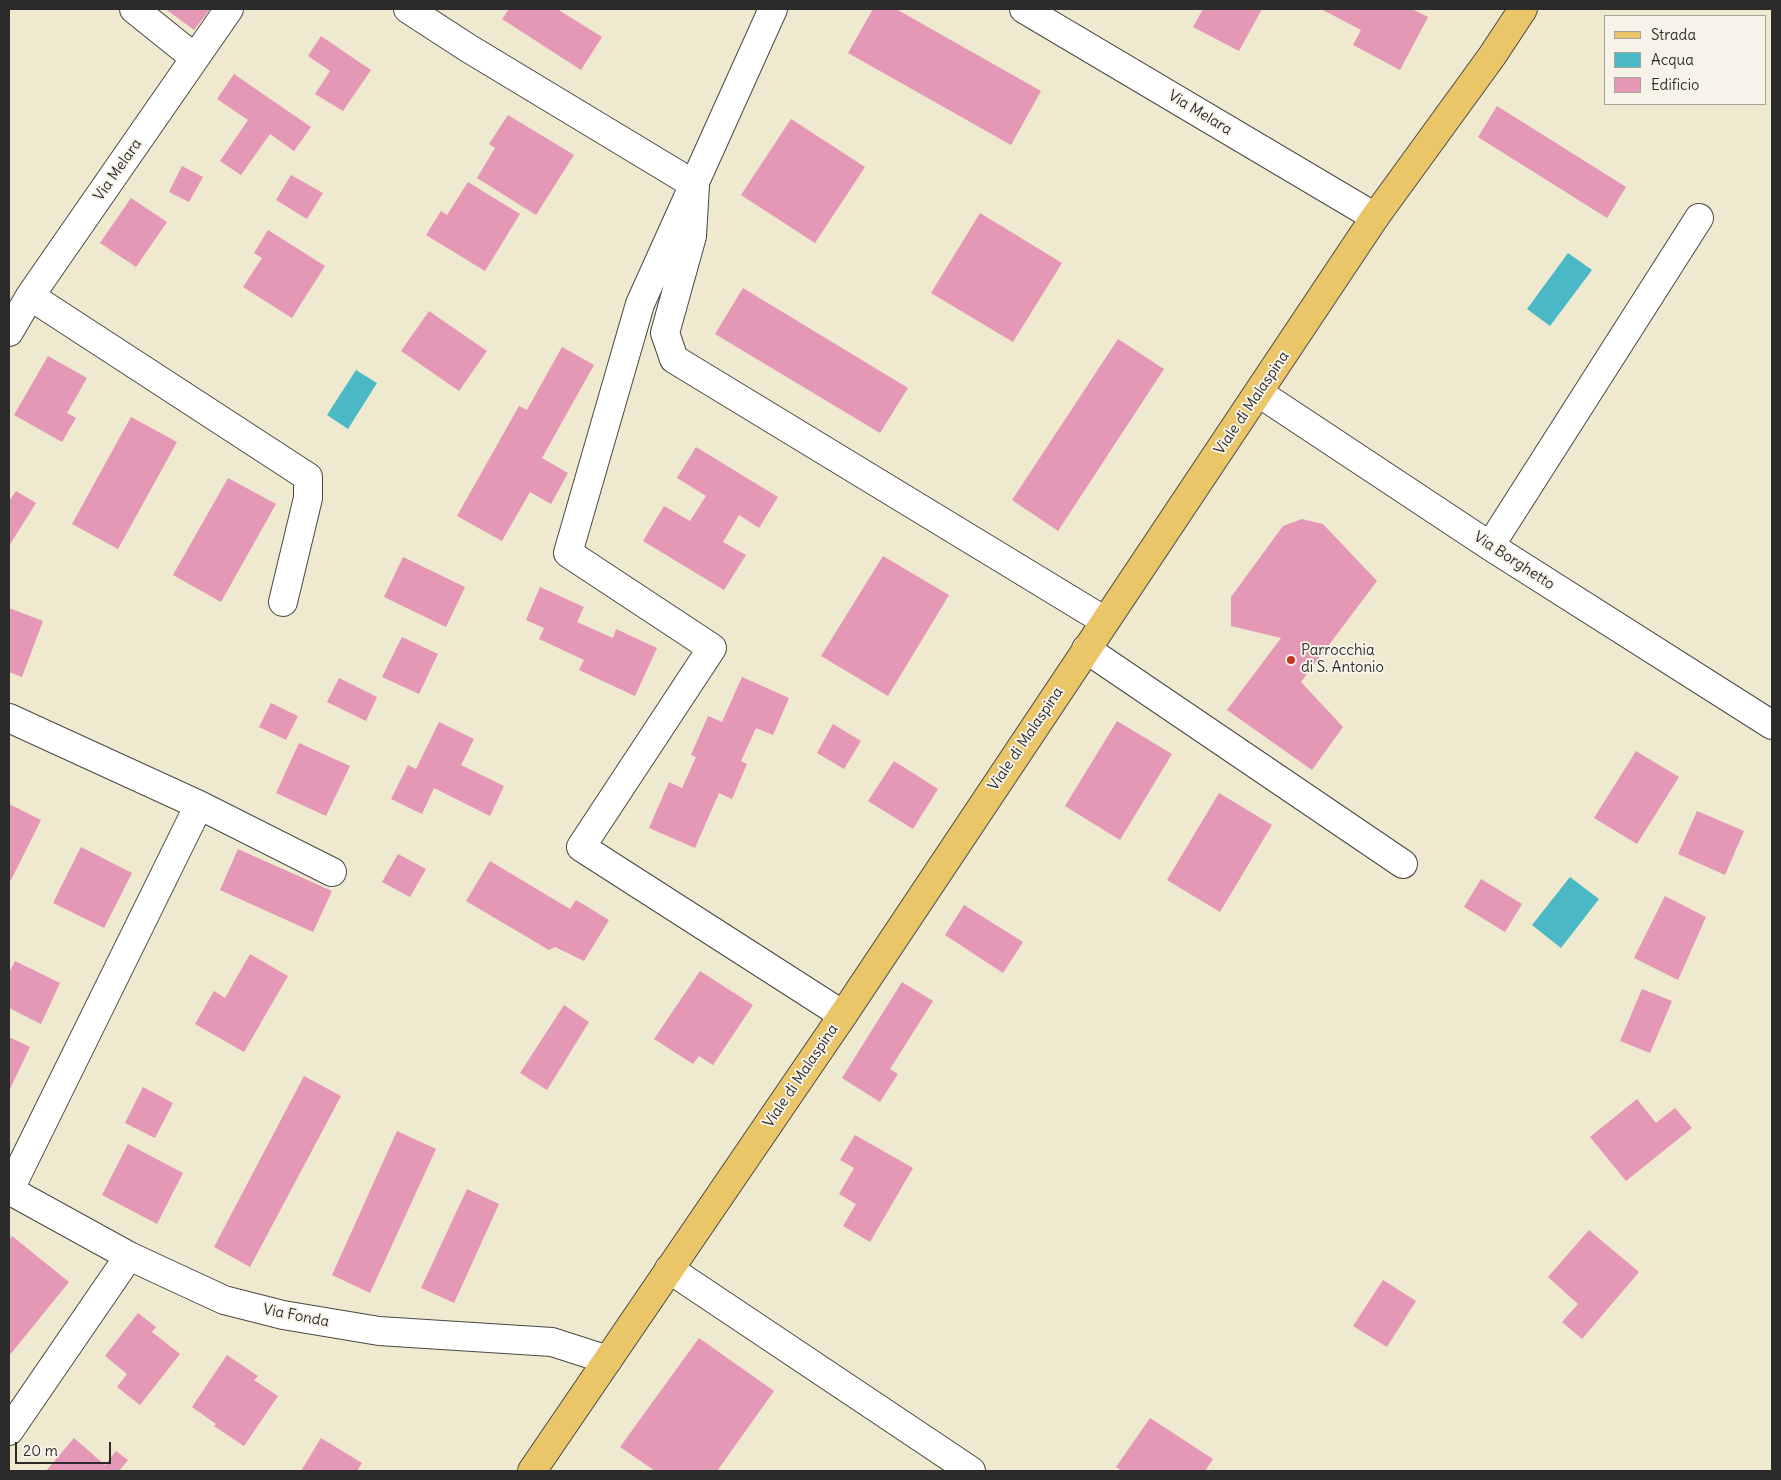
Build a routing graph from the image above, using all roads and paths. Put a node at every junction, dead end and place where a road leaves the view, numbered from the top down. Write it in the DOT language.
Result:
graph roads {
  1 [pos="134,9"];
  2 [pos="229,9"];
  3 [pos="408,9"];
  4 [pos="773,9"];
  5 [pos="1024,9"];
  6 [pos="1523,9"];
  7 [pos="195,58"];
  8 [pos="695,185"];
  9 [pos="1375,217"];
  10 [pos="1699,218"];
  11 [pos="30,296"];
  12 [pos="9,332"];
  13 [pos="1259,393"];
  14 [pos="1490,546"];
  15 [pos="283,602"];
  16 [pos="1105,621"];
  17 [pos="1086,649"];
  18 [pos="9,718"];
  19 [pos="1772,724"];
  20 [pos="199,805"];
  21 [pos="1403,864"];
  22 [pos="332,872"];
  23 [pos="843,1015"];
  24 [pos="9,1190"];
  25 [pos="129,1256"];
  26 [pos="669,1269"];
  27 [pos="608,1360"];
  28 [pos="9,1431"];
  29 [pos="532,1471"];
  30 [pos="971,1471"];
  1 -- 7 [label="street"];
  2 -- 7 [label="street, Via Melara"];
  3 -- 8 [label="street"];
  4 -- 8 [label="street"];
  5 -- 9 [label="street, Via Melara"];
  6 -- 9 [label="main road, Viale di Malaspina"];
  7 -- 11 [label="street, Via Melara"];
  8 -- 16 [label="street"];
  8 -- 23 [label="street"];
  9 -- 13 [label="main road, Viale di Malaspina"];
  10 -- 14 [label="street"];
  11 -- 12 [label="street, Via Melara"];
  11 -- 15 [label="street"];
  13 -- 14 [label="street, Via Borghetto"];
  13 -- 16 [label="main road, Viale di Malaspina"];
  14 -- 19 [label="street, Via Borghetto"];
  16 -- 17 [label="main road, Viale di Malaspina"];
  17 -- 21 [label="street"];
  17 -- 23 [label="main road, Viale di Malaspina"];
  18 -- 20 [label="street"];
  20 -- 22 [label="street"];
  20 -- 24 [label="street"];
  23 -- 26 [label="main road, Viale di Malaspina"];
  24 -- 25 [label="street, Via Fonda"];
  25 -- 27 [label="street, Via Fonda"];
  25 -- 28 [label="street"];
  26 -- 27 [label="main road, Viale di Malaspina"];
  26 -- 30 [label="street"];
  27 -- 29 [label="main road, Viale di Malaspina"];
}
